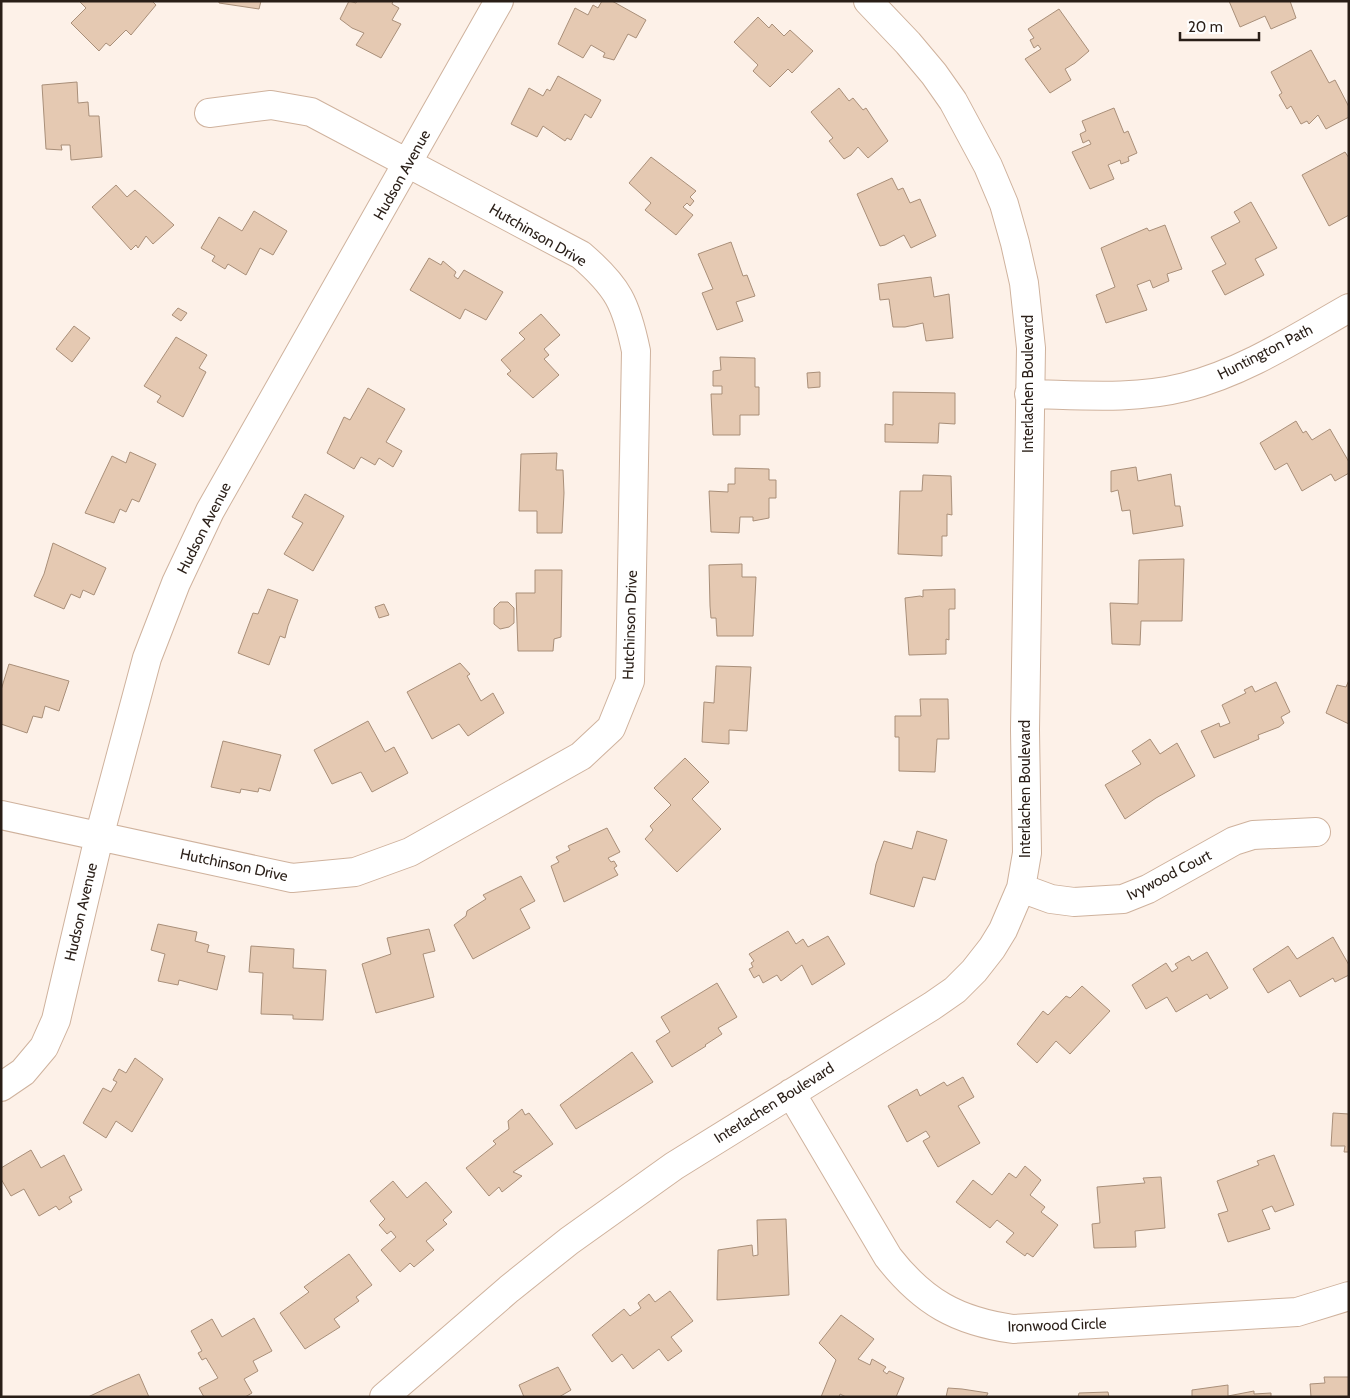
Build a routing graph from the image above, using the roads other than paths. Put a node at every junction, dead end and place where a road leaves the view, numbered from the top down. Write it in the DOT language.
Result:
graph roads {
  1 [pos="499,1"];
  2 [pos="868,1"];
  3 [pos="209,113"];
  4 [pos="408,163"];
  5 [pos="1349,308"];
  6 [pos="1029,394"];
  7 [pos="1,815"];
  8 [pos="1316,832"];
  9 [pos="99,837"];
  10 [pos="1021,888"];
  11 [pos="1,1087"];
  12 [pos="791,1093"];
  13 [pos="1349,1296"];
  14 [pos="384,1397"];
  1 -- 4 [label="street, Hudson Avenue"];
  2 -- 6 [label="street, Interlachen Boulevard"];
  3 -- 4 [label="street, Hutchinson Drive"];
  4 -- 9 [label="street, Hudson Avenue"];
  4 -- 9 [label="street, Hutchinson Drive"];
  5 -- 6 [label="street, Huntington Path"];
  6 -- 10 [label="street, Interlachen Boulevard"];
  7 -- 9 [label="street, Hutchinson Drive"];
  8 -- 10 [label="street, Ivywood Court"];
  9 -- 11 [label="street, Hudson Avenue"];
  10 -- 12 [label="street, Interlachen Boulevard"];
  12 -- 13 [label="street, Ironwood Circle"];
  12 -- 14 [label="street, Interlachen Boulevard"];
}
